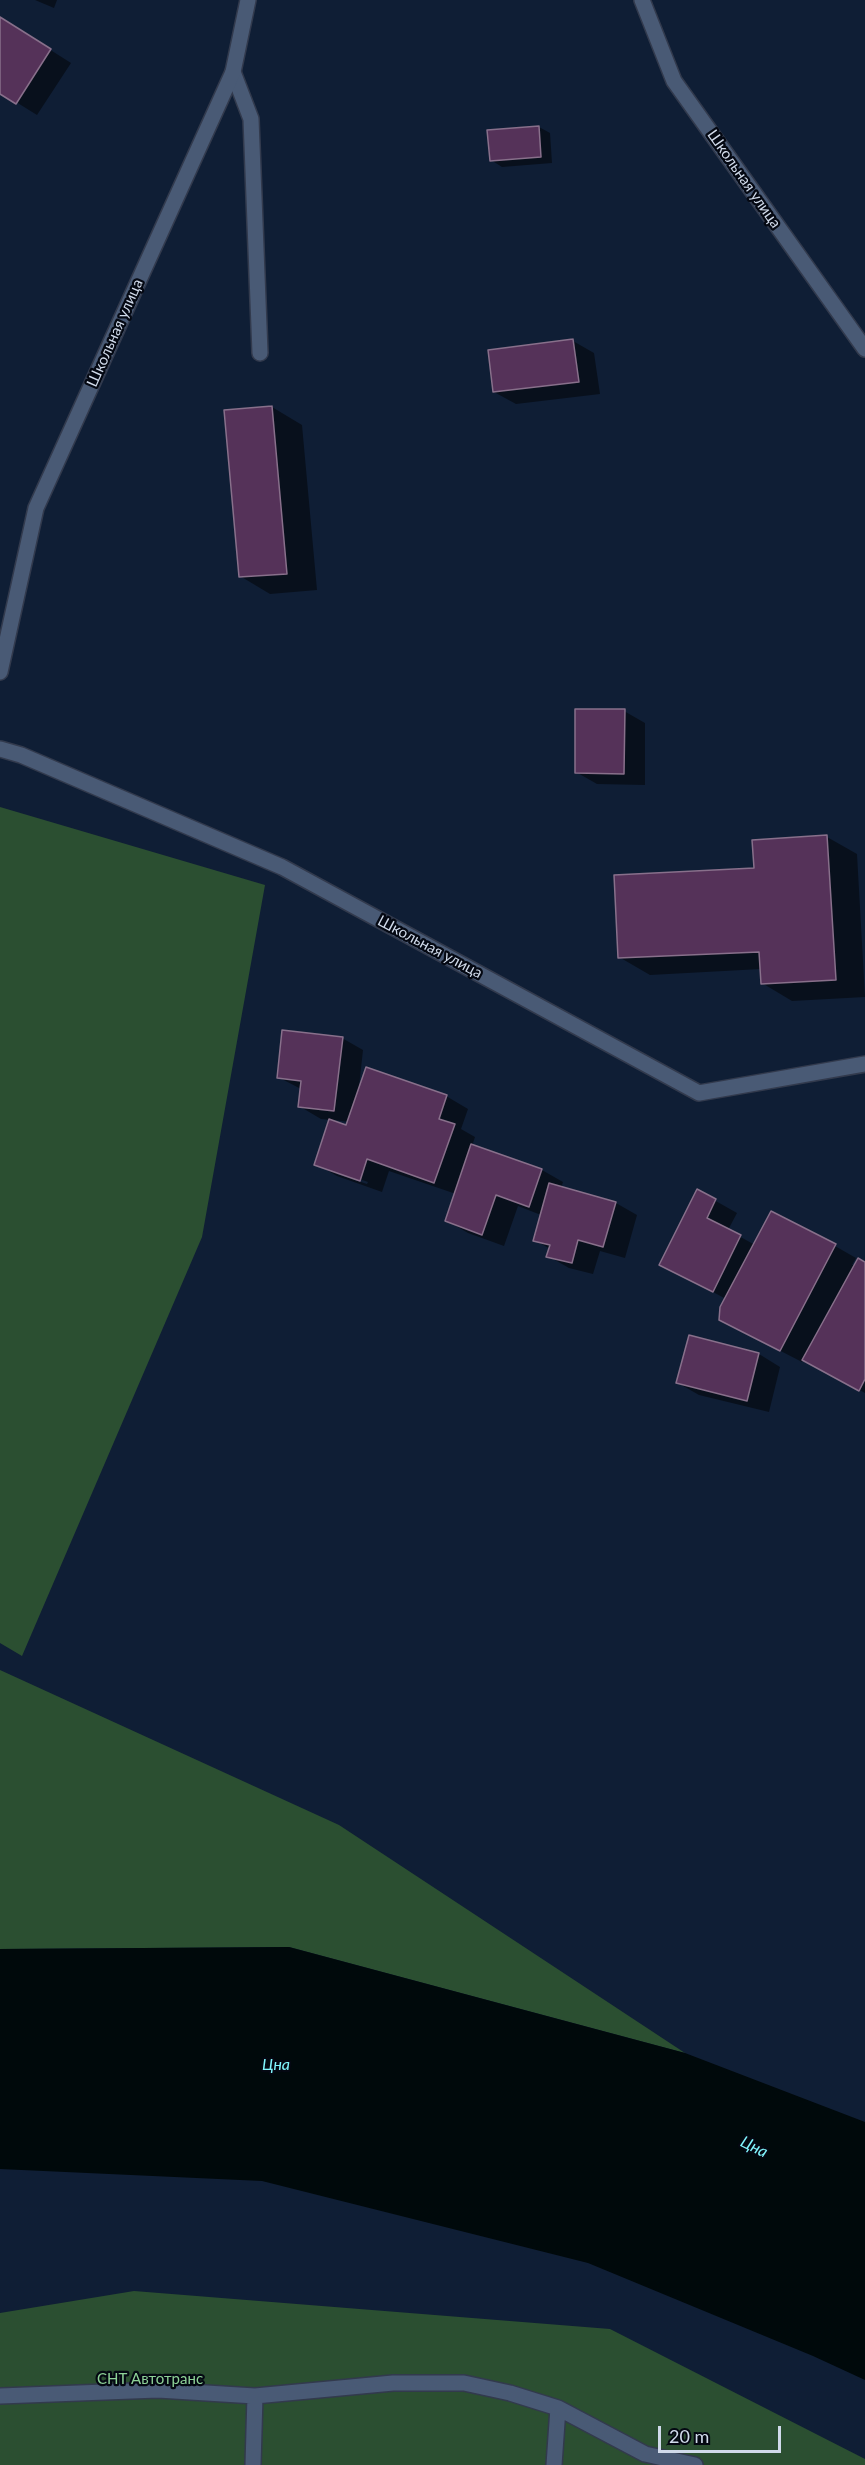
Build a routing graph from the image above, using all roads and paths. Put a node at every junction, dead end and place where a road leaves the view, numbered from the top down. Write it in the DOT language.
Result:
graph roads {
  1 [pos="248,0"];
  2 [pos="642,0"];
  3 [pos="233,72"];
  4 [pos="865,349"];
  5 [pos="260,353"];
  6 [pos="0,672"];
  7 [pos="0,749"];
  8 [pos="865,1064"];
  9 [pos="0,2396"];
  10 [pos="255,2396"];
  11 [pos="558,2408"];
  12 [pos="254,2465"];
  13 [pos="554,2465"];
  14 [pos="695,2465"];
  1 -- 3 [label="street, Школьная улица"];
  2 -- 4 [label="street, Школьная улица"];
  3 -- 5 [label="street"];
  3 -- 6 [label="street, Школьная улица"];
  7 -- 8 [label="street, Школьная улица"];
  9 -- 10 [label="street"];
  10 -- 11 [label="street"];
  10 -- 12 [label="street"];
  11 -- 13 [label="street"];
  11 -- 14 [label="street"];
}
